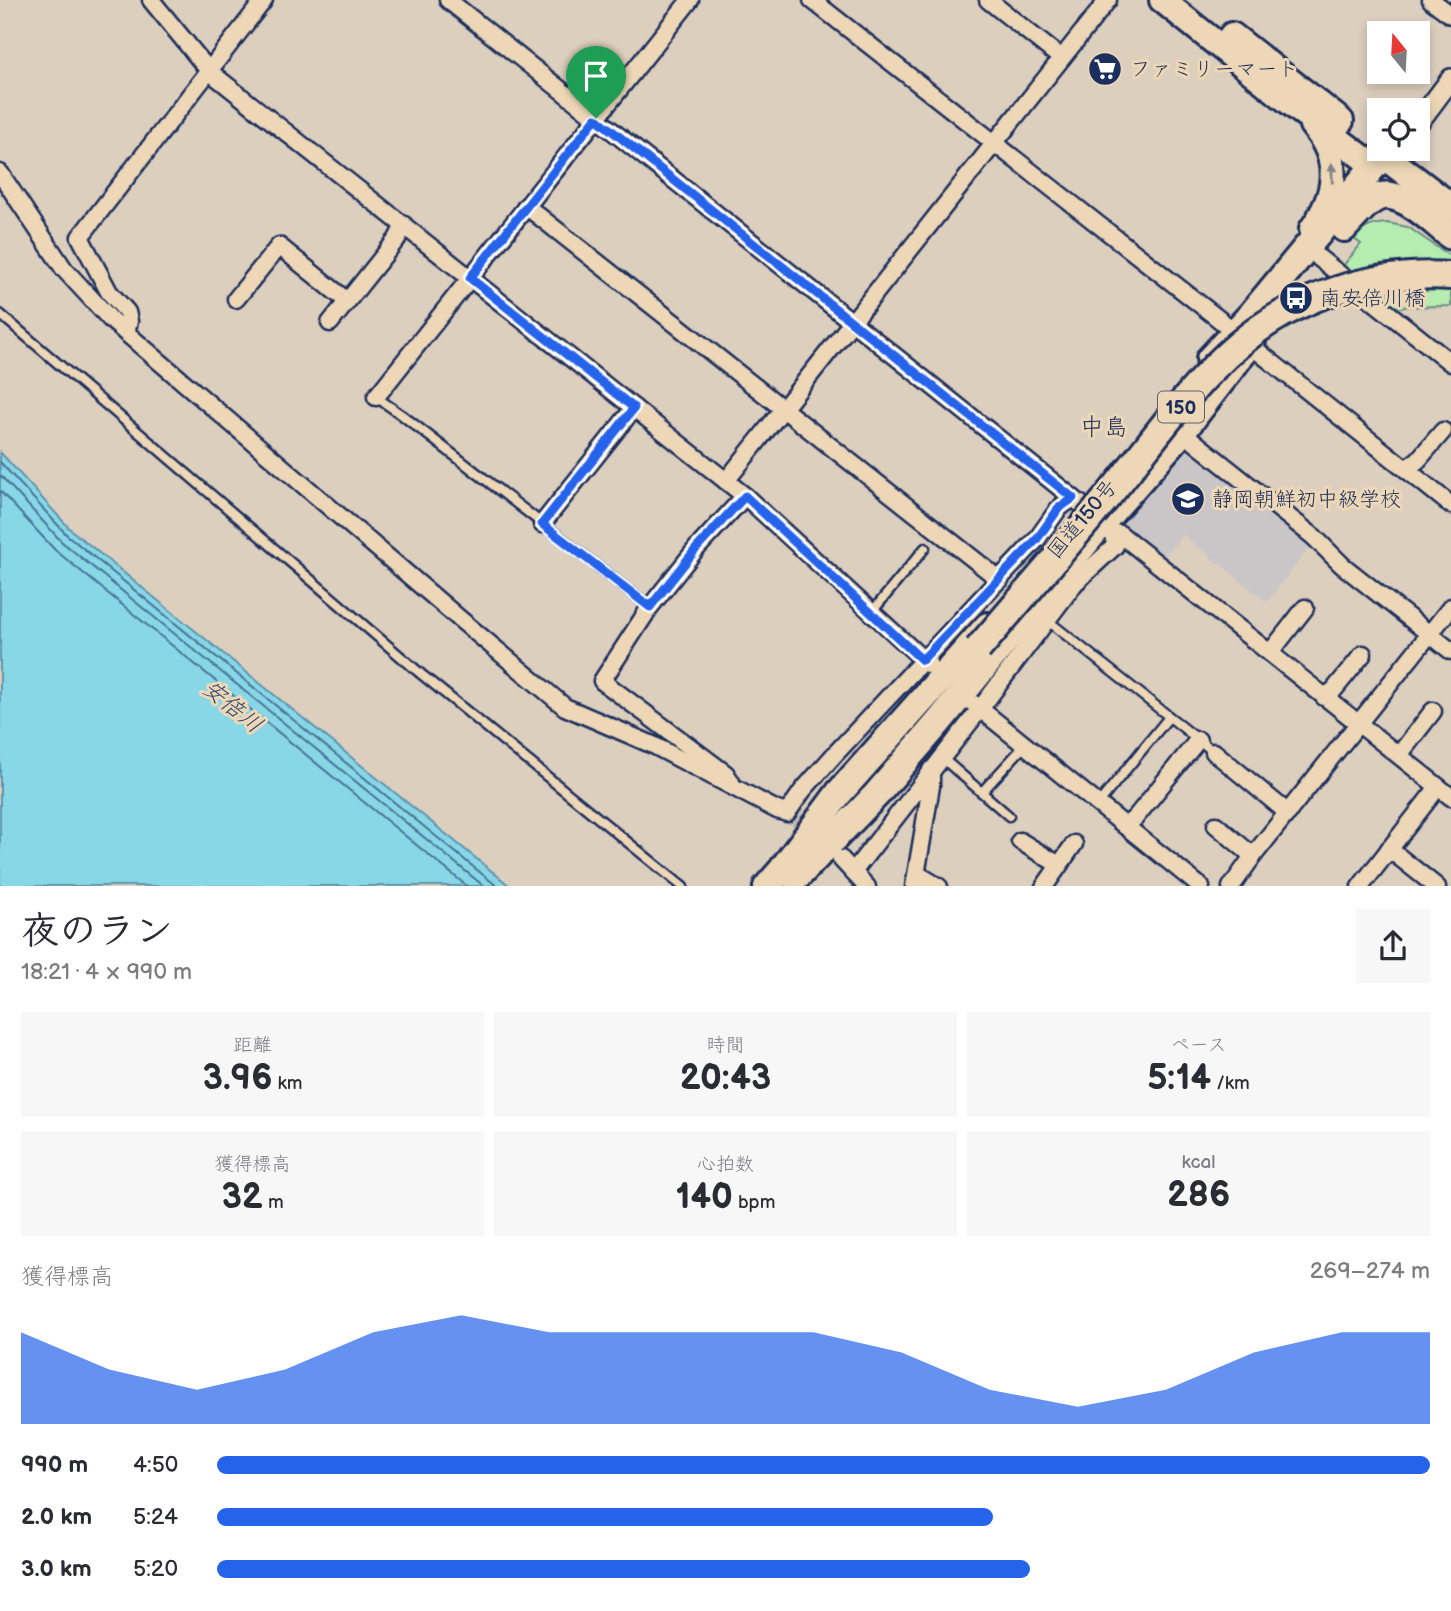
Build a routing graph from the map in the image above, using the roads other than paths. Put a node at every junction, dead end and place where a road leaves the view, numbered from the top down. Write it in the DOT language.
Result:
graph roads {
  1 [pos="151,0"];
  2 [pos="264,0"];
  3 [pos="448,0"];
  4 [pos="690,0"];
  5 [pos="812,0"];
  6 [pos="988,0"];
  7 [pos="1108,0"];
  8 [pos="1162,0"];
  9 [pos="1188,0"];
  10 [pos="1431,0"];
  11 [pos="1451,15"];
  12 [pos="1061,58"];
  13 [pos="210,72"];
  14 [pos="1451,78"];
  15 [pos="1430,100"];
  16 [pos="1430,107"];
  17 [pos="1299,110"];
  18 [pos="596,118"];
  19 [pos="1367,143"];
  20 [pos="992,144"];
  21 [pos="1367,148"];
  22 [pos="1385,161"];
  23 [pos="1386,161"];
  24 [pos="1389,161"];
  25 [pos="1390,161"];
  26 [pos="0,173"];
  27 [pos="526,206"];
  28 [pos="1451,206"];
  29 [pos="404,225"];
  30 [pos="1344,228"];
  31 [pos="1451,229"];
  32 [pos="1451,236"];
  33 [pos="1319,258"];
  34 [pos="1451,276"];
  35 [pos="470,278"];
  36 [pos="1451,290"];
  37 [pos="236,299"];
  38 [pos="347,301"];
  39 [pos="0,314"];
  40 [pos="852,322"];
  41 [pos="330,323"];
  42 [pos="1245,330"];
  43 [pos="126,333"];
  44 [pos="1451,363"];
  45 [pos="376,397"];
  46 [pos="634,408"];
  47 [pos="782,410"];
  48 [pos="1443,431"];
  49 [pos="1182,432"];
  50 [pos="1406,469"];
  51 [pos="726,481"];
  52 [pos="745,496"];
  53 [pos="1448,497"];
  54 [pos="1094,517"];
  55 [pos="542,524"];
  56 [pos="925,548"];
  57 [pos="1000,580"];
  58 [pos="650,607"];
  59 [pos="1451,607"];
  60 [pos="1305,608"];
  61 [pos="871,613"];
  62 [pos="1047,620"];
  63 [pos="1429,634"];
  64 [pos="981,651"];
  65 [pos="1451,651"];
  66 [pos="1270,653"];
  67 [pos="1363,654"];
  68 [pos="927,663"];
  69 [pos="1324,697"];
  70 [pos="976,706"];
  71 [pos="1433,711"];
  72 [pos="1169,717"];
  73 [pos="1358,723"];
  74 [pos="1198,740"];
  75 [pos="1024,746"];
  76 [pos="1214,752"];
  77 [pos="1399,755"];
  78 [pos="936,764"];
  79 [pos="736,790"];
  80 [pos="982,792"];
  81 [pos="1445,792"];
  82 [pos="1098,804"];
  83 [pos="1288,813"];
  84 [pos="1009,816"];
  85 [pos="1216,825"];
  86 [pos="1125,826"];
  87 [pos="1020,841"];
  88 [pos="1074,844"];
  89 [pos="1389,849"];
  90 [pos="1253,856"];
  91 [pos="841,859"];
  92 [pos="1059,866"];
  93 [pos="853,872"];
  94 [pos="784,880"];
  95 [pos="915,880"];
  96 [pos="682,886"];
  97 [pos="866,886"];
  98 [pos="936,886"];
  99 [pos="1045,886"];
  100 [pos="1200,886"];
  101 [pos="1232,886"];
  102 [pos="1361,886"];
  103 [pos="1436,886"];
  1 -- 13 [label="street"];
  2 -- 13 [label="street"];
  3 -- 18 [label="street"];
  4 -- 18 [label="street"];
  5 -- 20 [label="street"];
  6 -- 12 [label="street"];
  7 -- 12 [label="street"];
  8 -- 17 [label="main road"];
  9 -- 19 [label="main road"];
  10 -- 11 [label="street"];
  12 -- 20 [label="street"];
  13 -- 29 [label="street"];
  13 -- 43 [label="street"];
  14 -- 15 [label="street"];
  14 -- 16 [label="street"];
  17 -- 21 [label="main road"];
  42 -- 17 [label="main road, one-way"];
  18 -- 27 [label="street"];
  18 -- 40 [label="street"];
  20 -- 40 [label="street"];
  20 -- 42 [label="street"];
  22 -- 42 [label="highway, 国道150号 / 150"];
  23 -- 30 [label="highway, 国道150号 / 150"];
  24 -- 31 [label="highway"];
  25 -- 28 [label="highway"];
  26 -- 43 [label="street"];
  27 -- 35 [label="street"];
  27 -- 47 [label="street"];
  29 -- 35 [label="street"];
  29 -- 38 [label="street"];
  30 -- 32 [label="highway, 国道150号 / 150"];
  30 -- 33 [label="highway, 国道150号 / 150"];
  33 -- 42 [label="highway, 国道150号 / 150"];
  33 -- 44 [label="street"];
  34 -- 64 [label="highway, 150, bridge"];
  35 -- 45 [label="street"];
  35 -- 46 [label="street"];
  36 -- 64 [label="highway, 150"];
  37 -- 38 [label="street"];
  38 -- 41 [label="street"];
  39 -- 96 [label="lane"];
  40 -- 47 [label="street"];
  40 -- 54 [label="street"];
  42 -- 49 [label="highway, 国道150号 / 150"];
  42 -- 50 [label="street"];
  42 -- 54 [label="highway, 国道150号 / 150"];
  43 -- 79 [label="street"];
  45 -- 55 [label="lane"];
  46 -- 51 [label="street"];
  46 -- 55 [label="street"];
  47 -- 51 [label="street"];
  47 -- 57 [label="street"];
  48 -- 50 [label="street"];
  49 -- 54 [label="highway, 国道150号 / 150"];
  49 -- 63 [label="street"];
  50 -- 53 [label="street"];
  51 -- 52 [label="street"];
  52 -- 58 [label="street"];
  52 -- 61 [label="street"];
  54 -- 57 [label="street"];
  54 -- 62 [label="street"];
  54 -- 66 [label="street"];
  54 -- 94 [label="highway, 国道150号 / 150"];
  55 -- 58 [label="lane"];
  56 -- 61 [label="lane"];
  57 -- 68 [label="street"];
  58 -- 79 [label="street"];
  59 -- 63 [label="street"];
  60 -- 66 [label="street"];
  61 -- 68 [label="street"];
  62 -- 70 [label="street"];
  62 -- 72 [label="lane"];
  63 -- 65 [label="street"];
  63 -- 73 [label="street"];
  64 -- 94 [label="highway, 国道150号 / 150"];
  66 -- 69 [label="street"];
  67 -- 69 [label="street"];
  68 -- 79 [label="street"];
  69 -- 73 [label="street"];
  70 -- 75 [label="street"];
  70 -- 78 [label="street"];
  71 -- 77 [label="street"];
  72 -- 74 [label="lane"];
  72 -- 82 [label="lane"];
  73 -- 77 [label="street"];
  73 -- 83 [label="street"];
  74 -- 76 [label="lane"];
  74 -- 86 [label="street"];
  75 -- 80 [label="lane"];
  75 -- 82 [label="street"];
  76 -- 83 [label="street"];
  77 -- 81 [label="street"];
  78 -- 80 [label="lane"];
  78 -- 93 [label="street"];
  78 -- 95 [label="street"];
  80 -- 84 [label="lane"];
  81 -- 89 [label="street"];
  82 -- 86 [label="street"];
  83 -- 90 [label="street"];
  85 -- 90 [label="street"];
  86 -- 100 [label="street"];
  87 -- 92 [label="street"];
  88 -- 92 [label="street"];
  89 -- 102 [label="street"];
  89 -- 103 [label="street"];
  90 -- 101 [label="street"];
  91 -- 93 [label="street"];
  92 -- 99 [label="street"];
  93 -- 97 [label="street"];
  95 -- 98 [label="street"];
}
